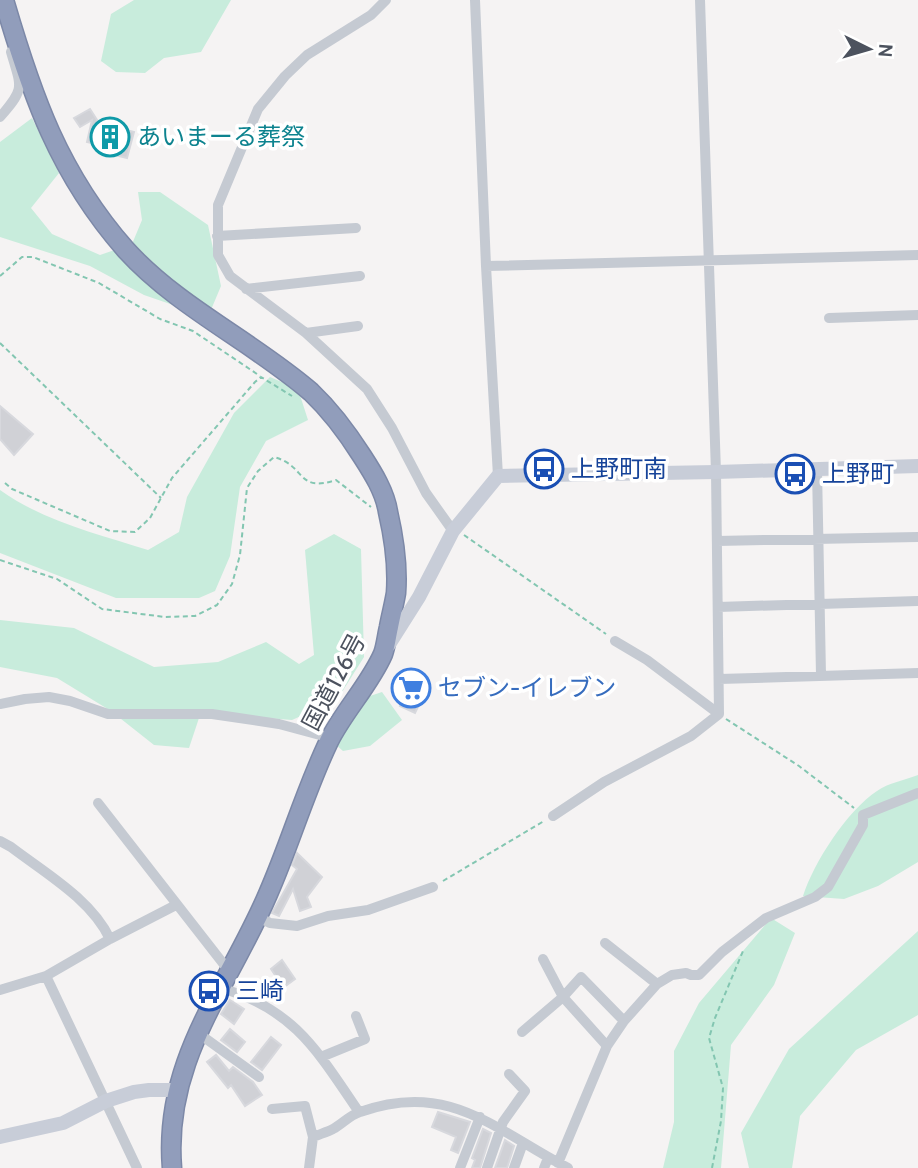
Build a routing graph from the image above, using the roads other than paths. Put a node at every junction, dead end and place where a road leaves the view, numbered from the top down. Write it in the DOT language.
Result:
graph roads {
  1 [pos="4,0"];
  2 [pos="386,0"];
  3 [pos="475,0"];
  4 [pos="700,0"];
  5 [pos="18,48"];
  6 [pos="0,117"];
  7 [pos="356,228"];
  8 [pos="217,236"];
  9 [pos="918,254"];
  10 [pos="708,260"];
  11 [pos="486,266"];
  12 [pos="360,276"];
  13 [pos="246,289"];
  14 [pos="918,315"];
  15 [pos="829,318"];
  16 [pos="358,326"];
  17 [pos="306,333"];
  18 [pos="918,466"];
  19 [pos="817,469"];
  20 [pos="716,472"];
  21 [pos="498,475"];
  22 [pos="453,531"];
  23 [pos="918,537"];
  24 [pos="819,539"];
  25 [pos="717,541"];
  26 [pos="918,601"];
  27 [pos="820,605"];
  28 [pos="718,607"];
  29 [pos="615,640"];
  30 [pos="383,653"];
  31 [pos="918,673"];
  32 [pos="821,675"];
  33 [pos="719,679"];
  34 [pos="0,704"];
  35 [pos="719,714"];
  36 [pos="331,738"];
  37 [pos="918,793"];
  38 [pos="98,803"];
  39 [pos="553,816"];
  40 [pos="0,841"];
  41 [pos="433,887"];
  42 [pos="176,905"];
  43 [pos="258,916"];
  44 [pos="110,939"];
  45 [pos="605,943"];
  46 [pos="543,959"];
  47 [pos="229,971"];
  48 [pos="46,976"];
  49 [pos="657,985"];
  50 [pos="220,988"];
  51 [pos="0,990"];
  52 [pos="563,997"];
  53 [pos="356,1016"];
  54 [pos="624,1021"];
  55 [pos="522,1032"];
  56 [pos="198,1033"];
  57 [pos="607,1046"];
  58 [pos="321,1057"];
  59 [pos="509,1074"];
  60 [pos="259,1077"];
  61 [pos="177,1090"];
  62 [pos="106,1101"];
  63 [pos="272,1110"];
  64 [pos="359,1112"];
  65 [pos="480,1117"];
  66 [pos="502,1129"];
  67 [pos="0,1137"];
  68 [pos="313,1137"];
  69 [pos="523,1143"];
  70 [pos="555,1164"];
  71 [pos="137,1168"];
  72 [pos="172,1168"];
  73 [pos="309,1168"];
  74 [pos="460,1168"];
  75 [pos="487,1168"];
  76 [pos="514,1168"];
  1 -- 5 [label="highway, 国道126号"];
  2 -- 8 [label="street"];
  3 -- 11 [label="street"];
  4 -- 10 [label="street"];
  5 -- 6 [label="street"];
  5 -- 30 [label="highway, 国道126号"];
  7 -- 8 [label="street"];
  8 -- 13 [label="street"];
  9 -- 10 [label="street"];
  10 -- 11 [label="street"];
  10 -- 20 [label="street"];
  11 -- 21 [label="street"];
  12 -- 13 [label="street"];
  13 -- 17 [label="street"];
  14 -- 15 [label="street"];
  16 -- 17 [label="street"];
  17 -- 22 [label="street"];
  18 -- 19 [label="street"];
  19 -- 20 [label="street"];
  19 -- 24 [label="street"];
  20 -- 21 [label="street"];
  20 -- 25 [label="street"];
  21 -- 22 [label="street"];
  22 -- 30 [label="street"];
  23 -- 24 [label="street"];
  24 -- 25 [label="street"];
  24 -- 27 [label="street"];
  25 -- 28 [label="street"];
  26 -- 27 [label="street"];
  27 -- 28 [label="street"];
  27 -- 32 [label="street"];
  28 -- 33 [label="street"];
  29 -- 35 [label="street"];
  30 -- 36 [label="highway, 国道126号"];
  31 -- 32 [label="street"];
  32 -- 33 [label="street"];
  33 -- 35 [label="street"];
  34 -- 36 [label="street"];
  35 -- 39 [label="street"];
  36 -- 43 [label="highway, 国道126号"];
  37 -- 49 [label="street"];
  38 -- 42 [label="street"];
  40 -- 44 [label="street"];
  41 -- 43 [label="street"];
  42 -- 44 [label="street"];
  42 -- 47 [label="street"];
  43 -- 47 [label="highway, 国道126号"];
  44 -- 48 [label="street"];
  45 -- 49 [label="street"];
  46 -- 52 [label="street"];
  47 -- 50 [label="highway, 国道126号"];
  48 -- 51 [label="street"];
  48 -- 62 [label="street"];
  49 -- 54 [label="street"];
  50 -- 56 [label="highway, 国道126号"];
  50 -- 58 [label="street"];
  52 -- 54 [label="street"];
  52 -- 55 [label="street"];
  52 -- 57 [label="street"];
  53 -- 58 [label="street"];
  54 -- 57 [label="street"];
  56 -- 60 [label="street"];
  56 -- 61 [label="highway, 国道126号"];
  57 -- 70 [label="street"];
  58 -- 64 [label="street"];
  59 -- 66 [label="street"];
  61 -- 62 [label="street"];
  61 -- 72 [label="highway, 国道126号"];
  62 -- 67 [label="street"];
  62 -- 71 [label="street"];
  63 -- 68 [label="street"];
  64 -- 65 [label="street"];
  64 -- 68 [label="street"];
  65 -- 66 [label="street"];
  65 -- 74 [label="street"];
  66 -- 69 [label="street"];
  66 -- 75 [label="street"];
  68 -- 73 [label="street"];
  69 -- 70 [label="street"];
  69 -- 76 [label="street"];
}
